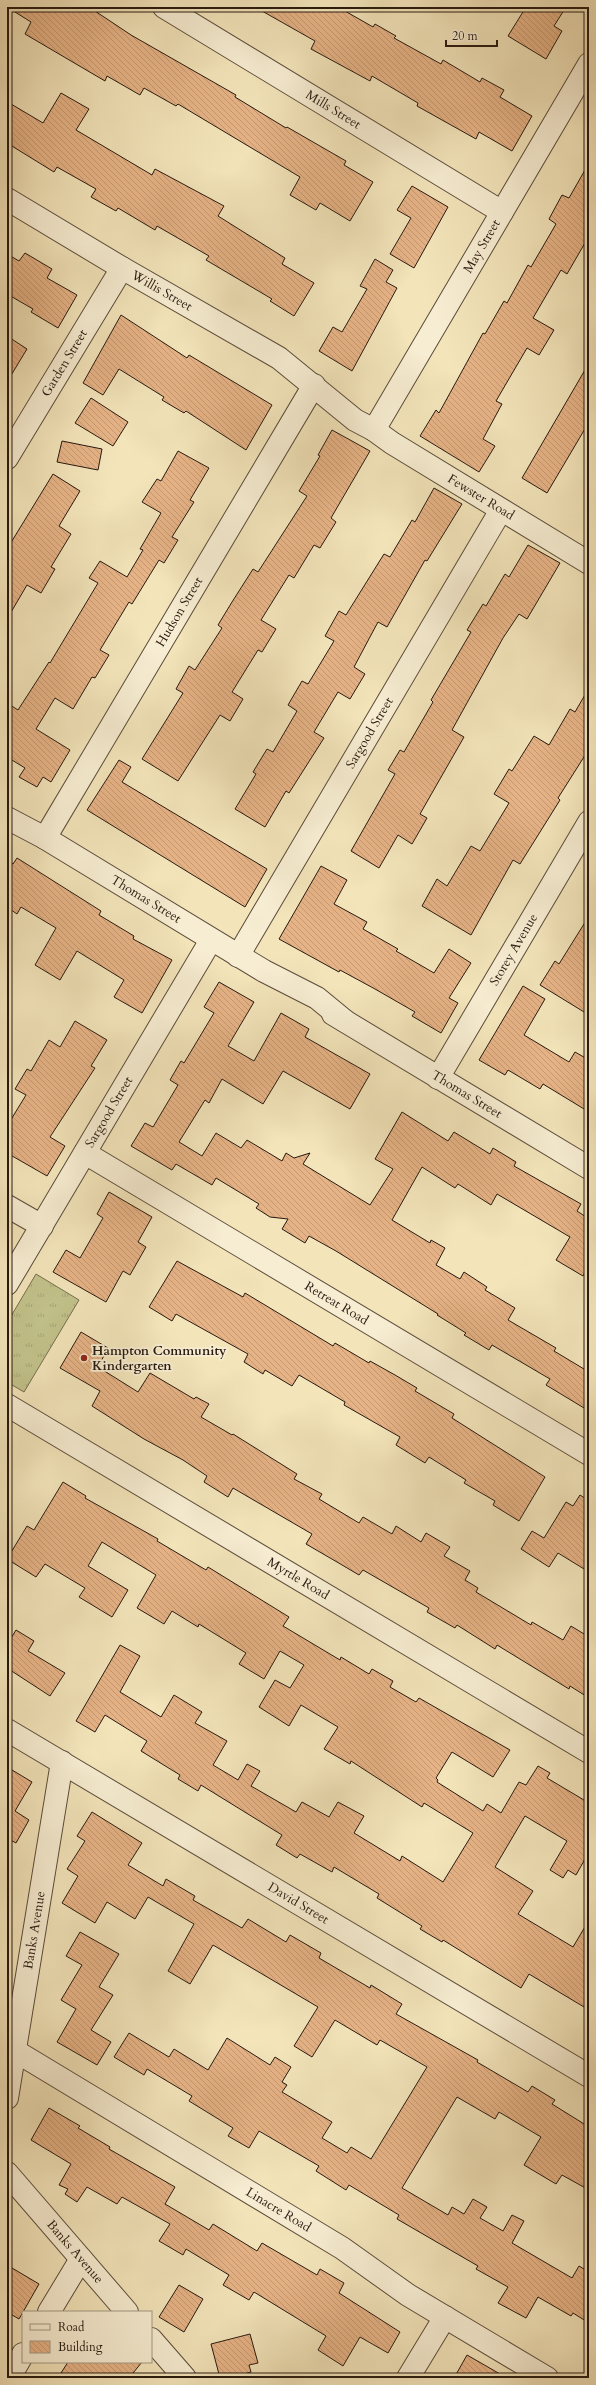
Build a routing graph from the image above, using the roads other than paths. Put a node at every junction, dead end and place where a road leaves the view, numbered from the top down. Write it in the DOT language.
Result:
graph roads {
  1 [pos="164,7"];
  2 [pos="586,77"];
  3 [pos="7,199"];
  4 [pos="502,212"];
  5 [pos="122,268"];
  6 [pos="314,385"];
  7 [pos="374,430"];
  8 [pos="7,458"];
  9 [pos="501,510"];
  10 [pos="589,563"];
  11 [pos="7,810"];
  12 [pos="7,818"];
  13 [pos="589,822"];
  14 [pos="26,828"];
  15 [pos="45,838"];
  16 [pos="212,940"];
  17 [pos="238,956"];
  18 [pos="438,1078"];
  19 [pos="85,1153"];
  20 [pos="589,1168"];
  21 [pos="7,1206"];
  22 [pos="42,1226"];
  23 [pos="7,1284"];
  24 [pos="7,1404"];
  25 [pos="589,1454"];
  26 [pos="7,1730"];
  27 [pos="589,1752"];
  28 [pos="62,1762"];
  29 [pos="11,2048"];
  30 [pos="589,2076"];
  31 [pos="7,2098"];
  32 [pos="7,2173"];
  33 [pos="81,2259"];
  34 [pos="50,2311"];
  35 [pos="126,2311"];
  36 [pos="445,2316"];
  37 [pos="152,2341"];
  38 [pos="22,2356"];
  39 [pos="8,2378"];
  40 [pos="185,2378"];
  41 [pos="408,2378"];
  42 [pos="547,2378"];
  1 -- 4 [label="street, Mills Street"];
  2 -- 4 [label="street, May Street"];
  3 -- 5 [label="street, Willis Street"];
  4 -- 7 [label="street, May Street"];
  5 -- 6 [label="street, Willis Street"];
  5 -- 8 [label="street, Garden Street"];
  6 -- 7 [label="street, Willis Street"];
  6 -- 15 [label="street, Hudson Street"];
  7 -- 9 [label="street, Fewster Road"];
  9 -- 10 [label="street, Fewster Road"];
  9 -- 17 [label="street, Sargood Street"];
  11 -- 14 [label="street, Thomas Street"];
  12 -- 14 [label="street, Thomas Street"];
  13 -- 18 [label="street, Storey Avenue"];
  14 -- 15 [label="street, Thomas Street"];
  15 -- 16 [label="street, Thomas Street"];
  16 -- 17 [label="street, Thomas Street"];
  16 -- 19 [label="street, Sargood Street"];
  17 -- 18 [label="street, Thomas Street"];
  18 -- 20 [label="street, Thomas Street"];
  19 -- 22 [label="street, Sargood Street"];
  19 -- 25 [label="street, Retreat Road"];
  21 -- 22 [label="street"];
  22 -- 23 [label="street, Sargood Street"];
  24 -- 27 [label="street, Myrtle Road"];
  26 -- 28 [label="street, David Street"];
  28 -- 29 [label="street, Banks Avenue"];
  28 -- 30 [label="street, David Street"];
  29 -- 31 [label="street, Banks Avenue"];
  29 -- 36 [label="street, Linacre Road"];
  32 -- 33 [label="street, Banks Avenue"];
  33 -- 34 [label="street"];
  33 -- 35 [label="street, Banks Avenue"];
  36 -- 41 [label="street"];
  36 -- 42 [label="street, Linacre Road"];
  37 -- 40 [label="street"];
  38 -- 39 [label="street"];
}
